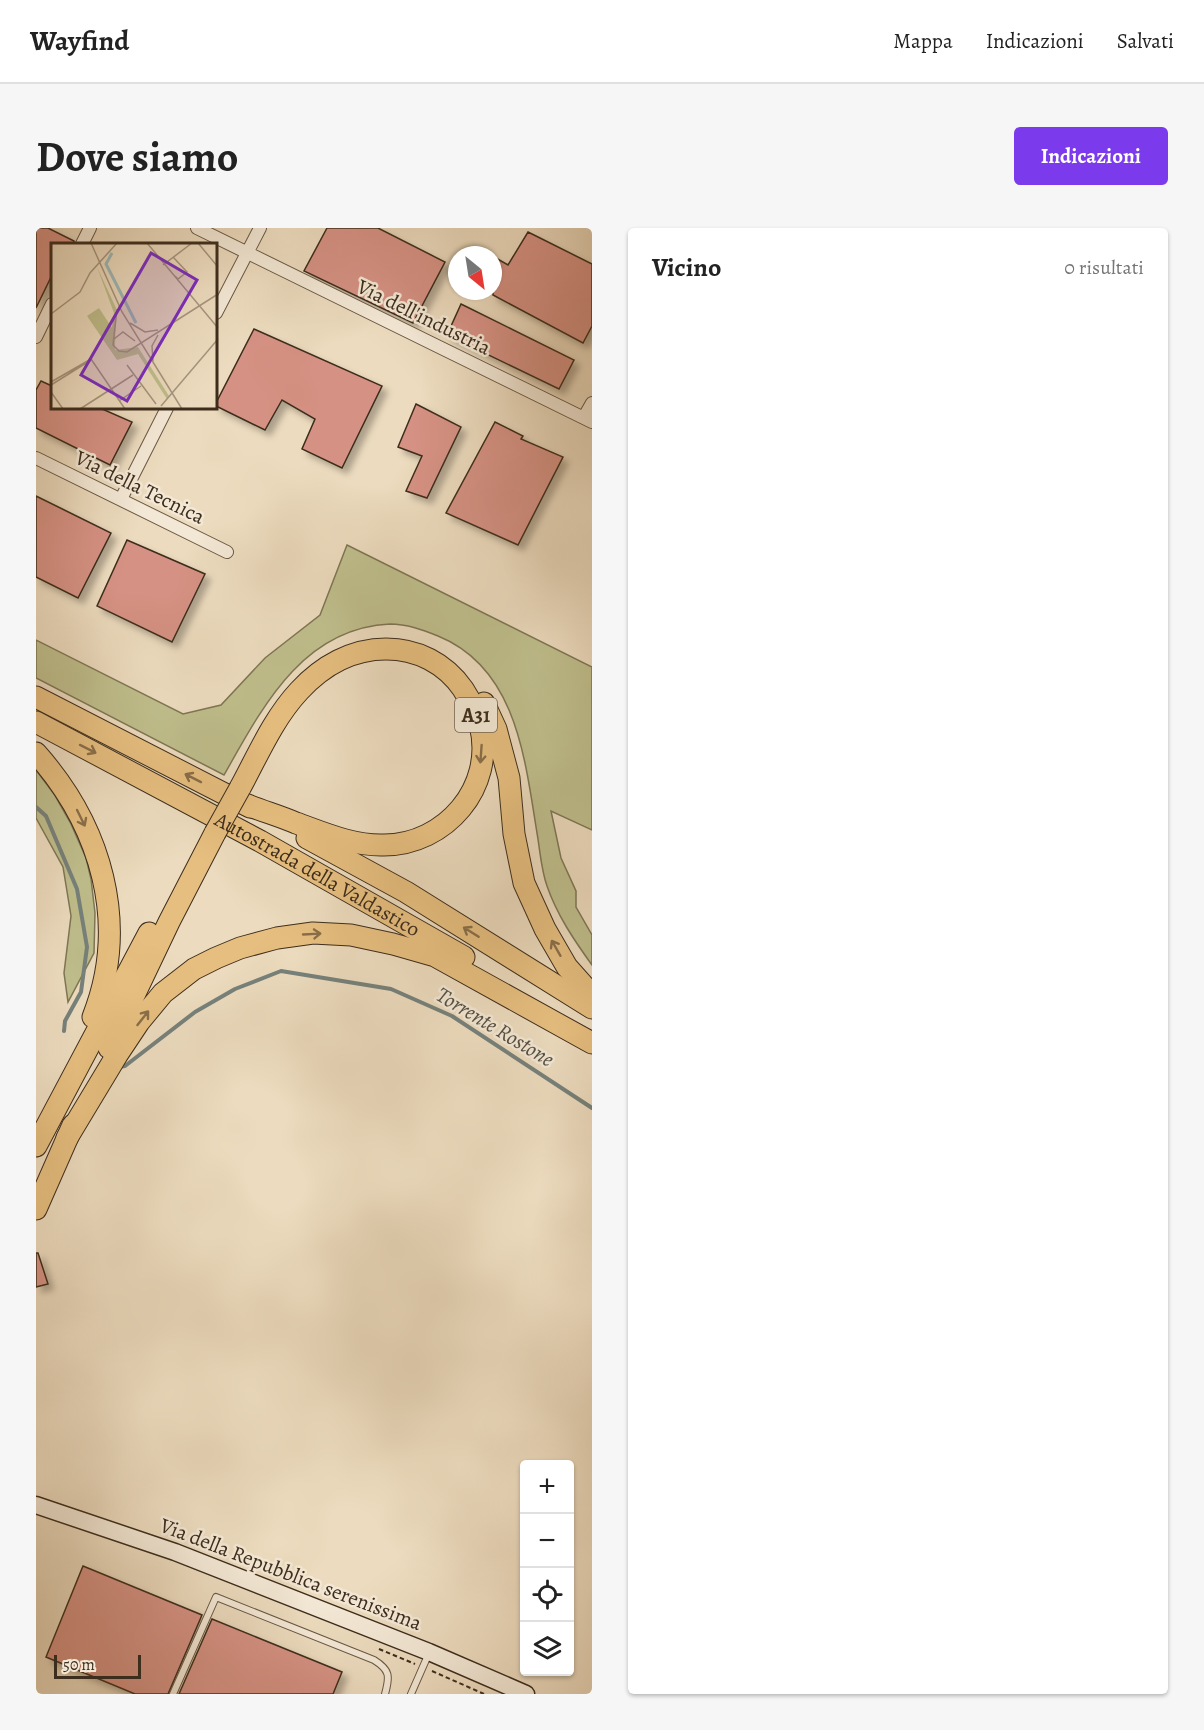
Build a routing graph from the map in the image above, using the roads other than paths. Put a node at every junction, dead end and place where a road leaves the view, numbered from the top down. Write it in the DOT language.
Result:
graph roads {
  1 [pos="90,228"];
  2 [pos="197,228"];
  3 [pos="260,228"];
  4 [pos="82,243"];
  5 [pos="247,252"];
  6 [pos="51,306"];
  7 [pos="218,309"];
  8 [pos="36,337"];
  9 [pos="592,403"];
  10 [pos="166,410"];
  11 [pos="588,419"];
  12 [pos="36,458"];
  13 [pos="121,499"];
  14 [pos="227,552"];
  15 [pos="36,697"];
  16 [pos="36,722"];
  17 [pos="36,753"];
  18 [pos="239,791"];
  19 [pos="211,830"];
  20 [pos="592,994"];
  21 [pos="592,1008"];
  22 [pos="592,1035"];
  23 [pos="592,1043"];
  24 [pos="66,1087"];
  25 [pos="67,1138"];
  26 [pos="36,1146"];
  27 [pos="36,1209"];
  28 [pos="36,1505"];
  29 [pos="429,1652"];
  30 [pos="173,1694"];
  31 [pos="385,1694"];
  32 [pos="411,1694"];
  33 [pos="526,1694"];
  1 -- 4 [label="street"];
  2 -- 5 [label="street, Via dell'industria"];
  3 -- 5 [label="street"];
  5 -- 7 [label="street"];
  5 -- 11 [label="street, Via dell'industria"];
  6 -- 8 [label="street"];
  9 -- 11 [label="street, Via dell'industria"];
  10 -- 13 [label="street"];
  12 -- 13 [label="street, Via della Tecnica"];
  13 -- 14 [label="street, Via della Tecnica"];
  18 -- 15 [label="highway, Autostrada della Valdastico, one-way"];
  16 -- 22 [label="highway, Autostrada della Valdastico, one-way"];
  17 -- 24 [label="highway, A31, one-way"];
  18 -- 18 [label="highway, A31, one-way"];
  18 -- 19 [label="highway, A31, bridge"];
  20 -- 18 [label="highway, A31, one-way"];
  21 -- 18 [label="highway, Autostrada della Valdastico, one-way"];
  19 -- 24 [label="highway, A31"];
  19 -- 25 [label="highway, A31"];
  25 -- 23 [label="highway, A31, one-way"];
  24 -- 26 [label="highway, A31"];
  25 -- 27 [label="highway, A31"];
  28 -- 29 [label="street, Via della Repubblica serenissima"];
  29 -- 32 [label="lane"];
  29 -- 33 [label="street, Via della Repubblica serenissima"];
  30 -- 31 [label="lane"];
}
